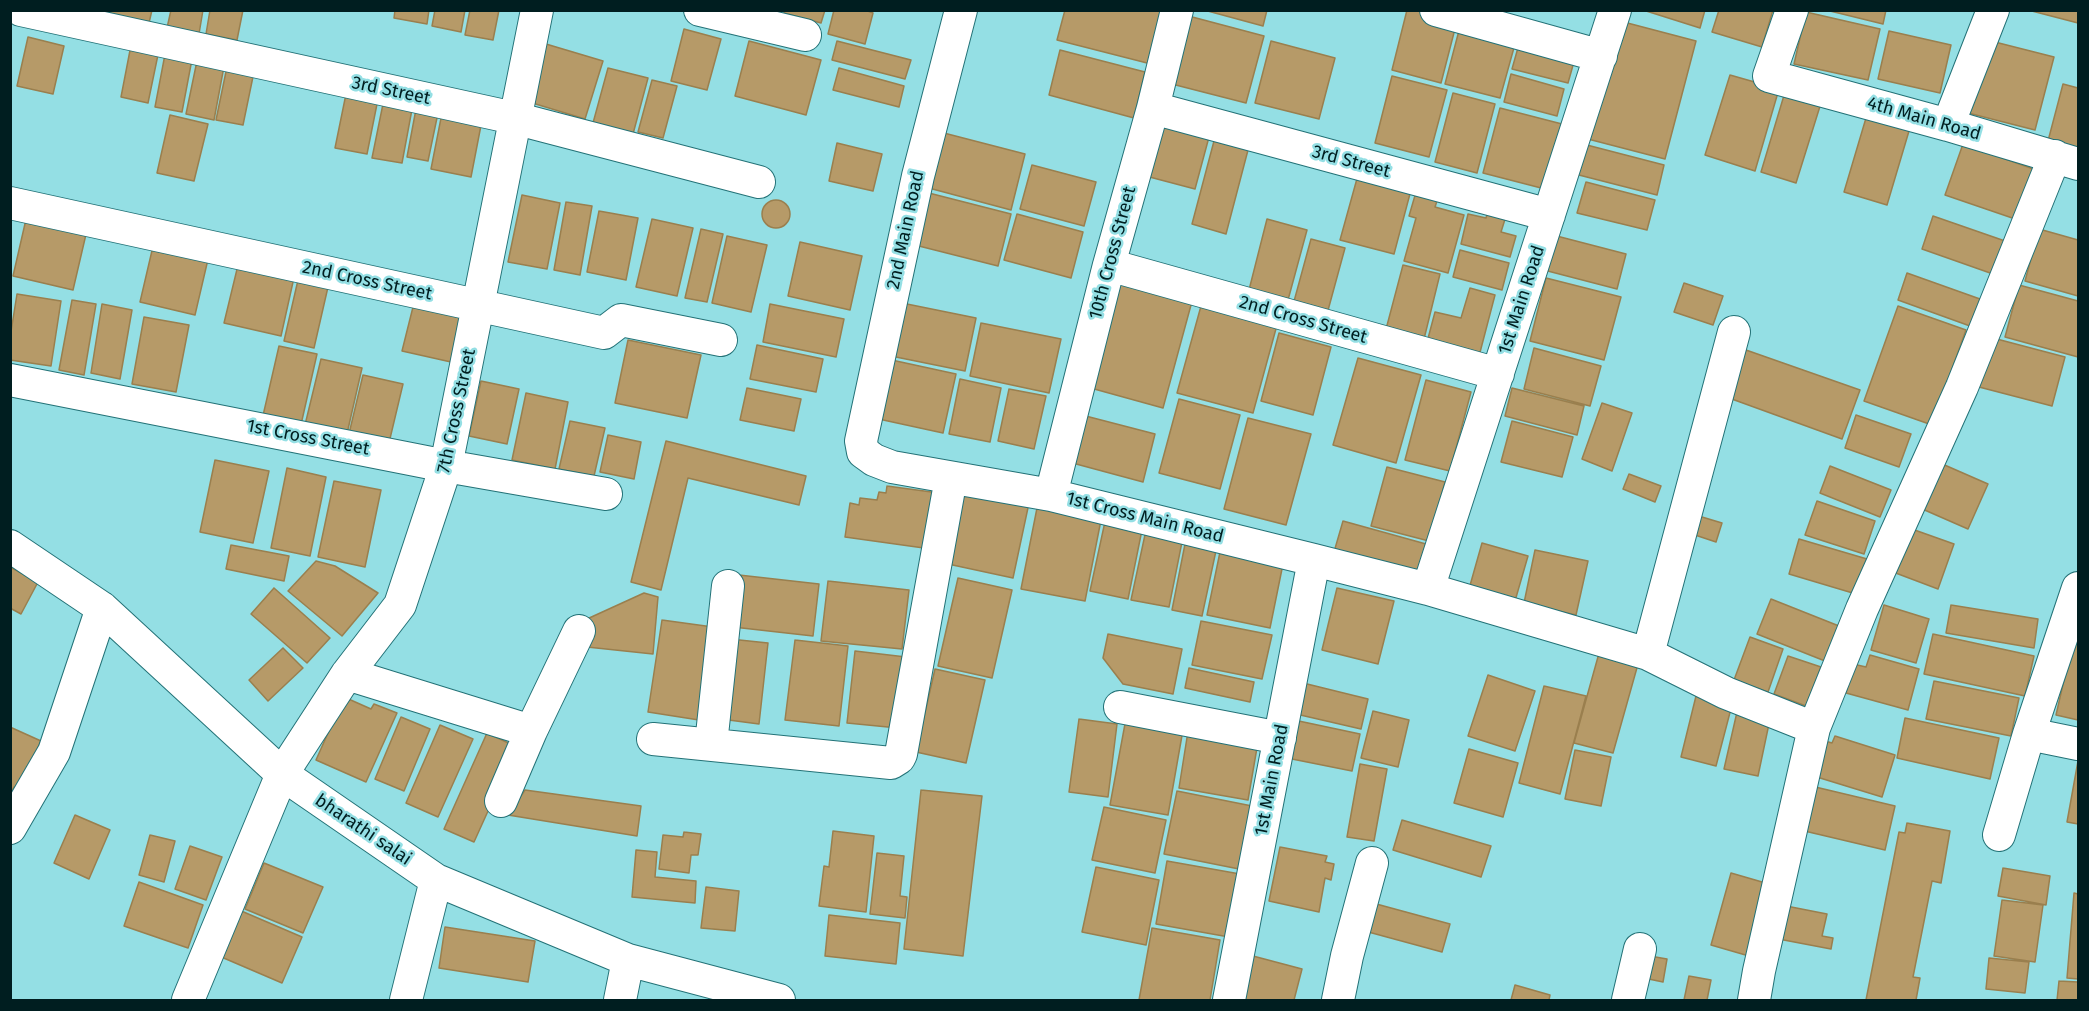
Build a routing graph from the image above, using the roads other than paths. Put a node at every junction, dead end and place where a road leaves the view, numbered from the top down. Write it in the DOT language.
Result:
graph roads {
  1 [pos="21,10"];
  2 [pos="537,10"];
  3 [pos="700,10"];
  4 [pos="961,10"];
  5 [pos="1178,10"];
  6 [pos="1436,10"];
  7 [pos="1616,10"];
  8 [pos="1792,10"];
  9 [pos="1993,10"];
  10 [pos="805,35"];
  11 [pos="1601,56"];
  12 [pos="1153,108"];
  13 [pos="514,118"];
  14 [pos="1948,125"];
  15 [pos="2067,160"];
  16 [pos="759,182"];
  17 [pos="10,203"];
  18 [pos="1549,215"];
  19 [pos="1109,265"];
  20 [pos="479,306"];
  21 [pos="1734,332"];
  22 [pos="721,340"];
  23 [pos="1497,374"];
  24 [pos="10,380"];
  25 [pos="863,452"];
  26 [pos="446,466"];
  27 [pos="951,478"];
  28 [pos="606,494"];
  29 [pos="1051,495"];
  30 [pos="10,546"];
  31 [pos="1314,560"];
  32 [pos="728,586"];
  33 [pos="2079,588"];
  34 [pos="1428,589"];
  35 [pos="102,608"];
  36 [pos="579,632"];
  37 [pos="1648,654"];
  38 [pos="347,674"];
  39 [pos="1120,707"];
  40 [pos="1814,728"];
  41 [pos="531,731"];
  42 [pos="2029,734"];
  43 [pos="1280,738"];
  44 [pos="653,739"];
  45 [pos="711,744"];
  46 [pos="2079,744"];
  47 [pos="282,774"];
  48 [pos="501,801"];
  49 [pos="10,828"];
  50 [pos="1999,835"];
  51 [pos="1372,864"];
  52 [pos="436,880"];
  53 [pos="1640,950"];
  54 [pos="628,960"];
  55 [pos="188,1000"];
  56 [pos="406,1000"];
  57 [pos="620,1000"];
  58 [pos="779,1000"];
  59 [pos="1229,1000"];
  60 [pos="1338,1000"];
  61 [pos="1628,1000"];
  62 [pos="1754,1000"];
  1 -- 13 [label="street, 3rd Street"];
  2 -- 13 [label="street, 7th Cross Street"];
  3 -- 10 [label="street"];
  4 -- 25 [label="street, 2nd Main Road"];
  5 -- 12 [label="street, 10th Cross Street"];
  6 -- 11 [label="street"];
  7 -- 11 [label="street, 1st Main Road"];
  8 -- 14 [label="street, 4th Main Road"];
  9 -- 14 [label="street"];
  11 -- 18 [label="street, 1st Main Road"];
  12 -- 18 [label="street, 3rd Street"];
  12 -- 19 [label="street, 10th Cross Street"];
  13 -- 16 [label="street, 3rd Street"];
  13 -- 20 [label="street, 7th Cross Street"];
  14 -- 15 [label="street, 4th Main Road"];
  15 -- 40 [label="street"];
  17 -- 20 [label="street, 2nd Cross Street"];
  18 -- 23 [label="street, 1st Main Road"];
  19 -- 23 [label="street, 2nd Cross Street"];
  19 -- 29 [label="street, 10th Cross Street"];
  20 -- 22 [label="street, 2nd Cross Street"];
  20 -- 26 [label="street, 7th Cross Street"];
  21 -- 37 [label="street"];
  23 -- 34 [label="street, 1st Main Road"];
  24 -- 26 [label="street, 1st Cross Street"];
  25 -- 27 [label="street, 1st Cross Main Road"];
  26 -- 28 [label="street, 1st Cross Street"];
  26 -- 38 [label="street, 7th Cross Street"];
  27 -- 29 [label="street, 1st Cross Main Road"];
  27 -- 45 [label="street"];
  29 -- 31 [label="street, 1st Cross Main Road"];
  30 -- 35 [label="street, bharathi salai"];
  31 -- 34 [label="street, 1st Cross Main Road"];
  31 -- 43 [label="street, 1st Main Road"];
  32 -- 45 [label="street"];
  33 -- 42 [label="street"];
  34 -- 37 [label="street, 1st Cross Main Road"];
  35 -- 47 [label="street, bharathi salai"];
  35 -- 49 [label="street"];
  36 -- 41 [label="street"];
  37 -- 40 [label="street, 1st Cross Main Road"];
  38 -- 41 [label="street"];
  38 -- 47 [label="street, 7th Cross Street"];
  39 -- 43 [label="street"];
  40 -- 62 [label="street"];
  41 -- 48 [label="street"];
  42 -- 46 [label="street"];
  42 -- 50 [label="street"];
  43 -- 59 [label="street, 1st Main Road"];
  44 -- 45 [label="street"];
  47 -- 52 [label="street, bharathi salai"];
  47 -- 55 [label="street, 7th Cross Street"];
  51 -- 60 [label="street"];
  52 -- 54 [label="street, bharathi salai"];
  52 -- 56 [label="street"];
  53 -- 61 [label="street"];
  54 -- 57 [label="street"];
  54 -- 58 [label="street, bharathi salai"];
}
